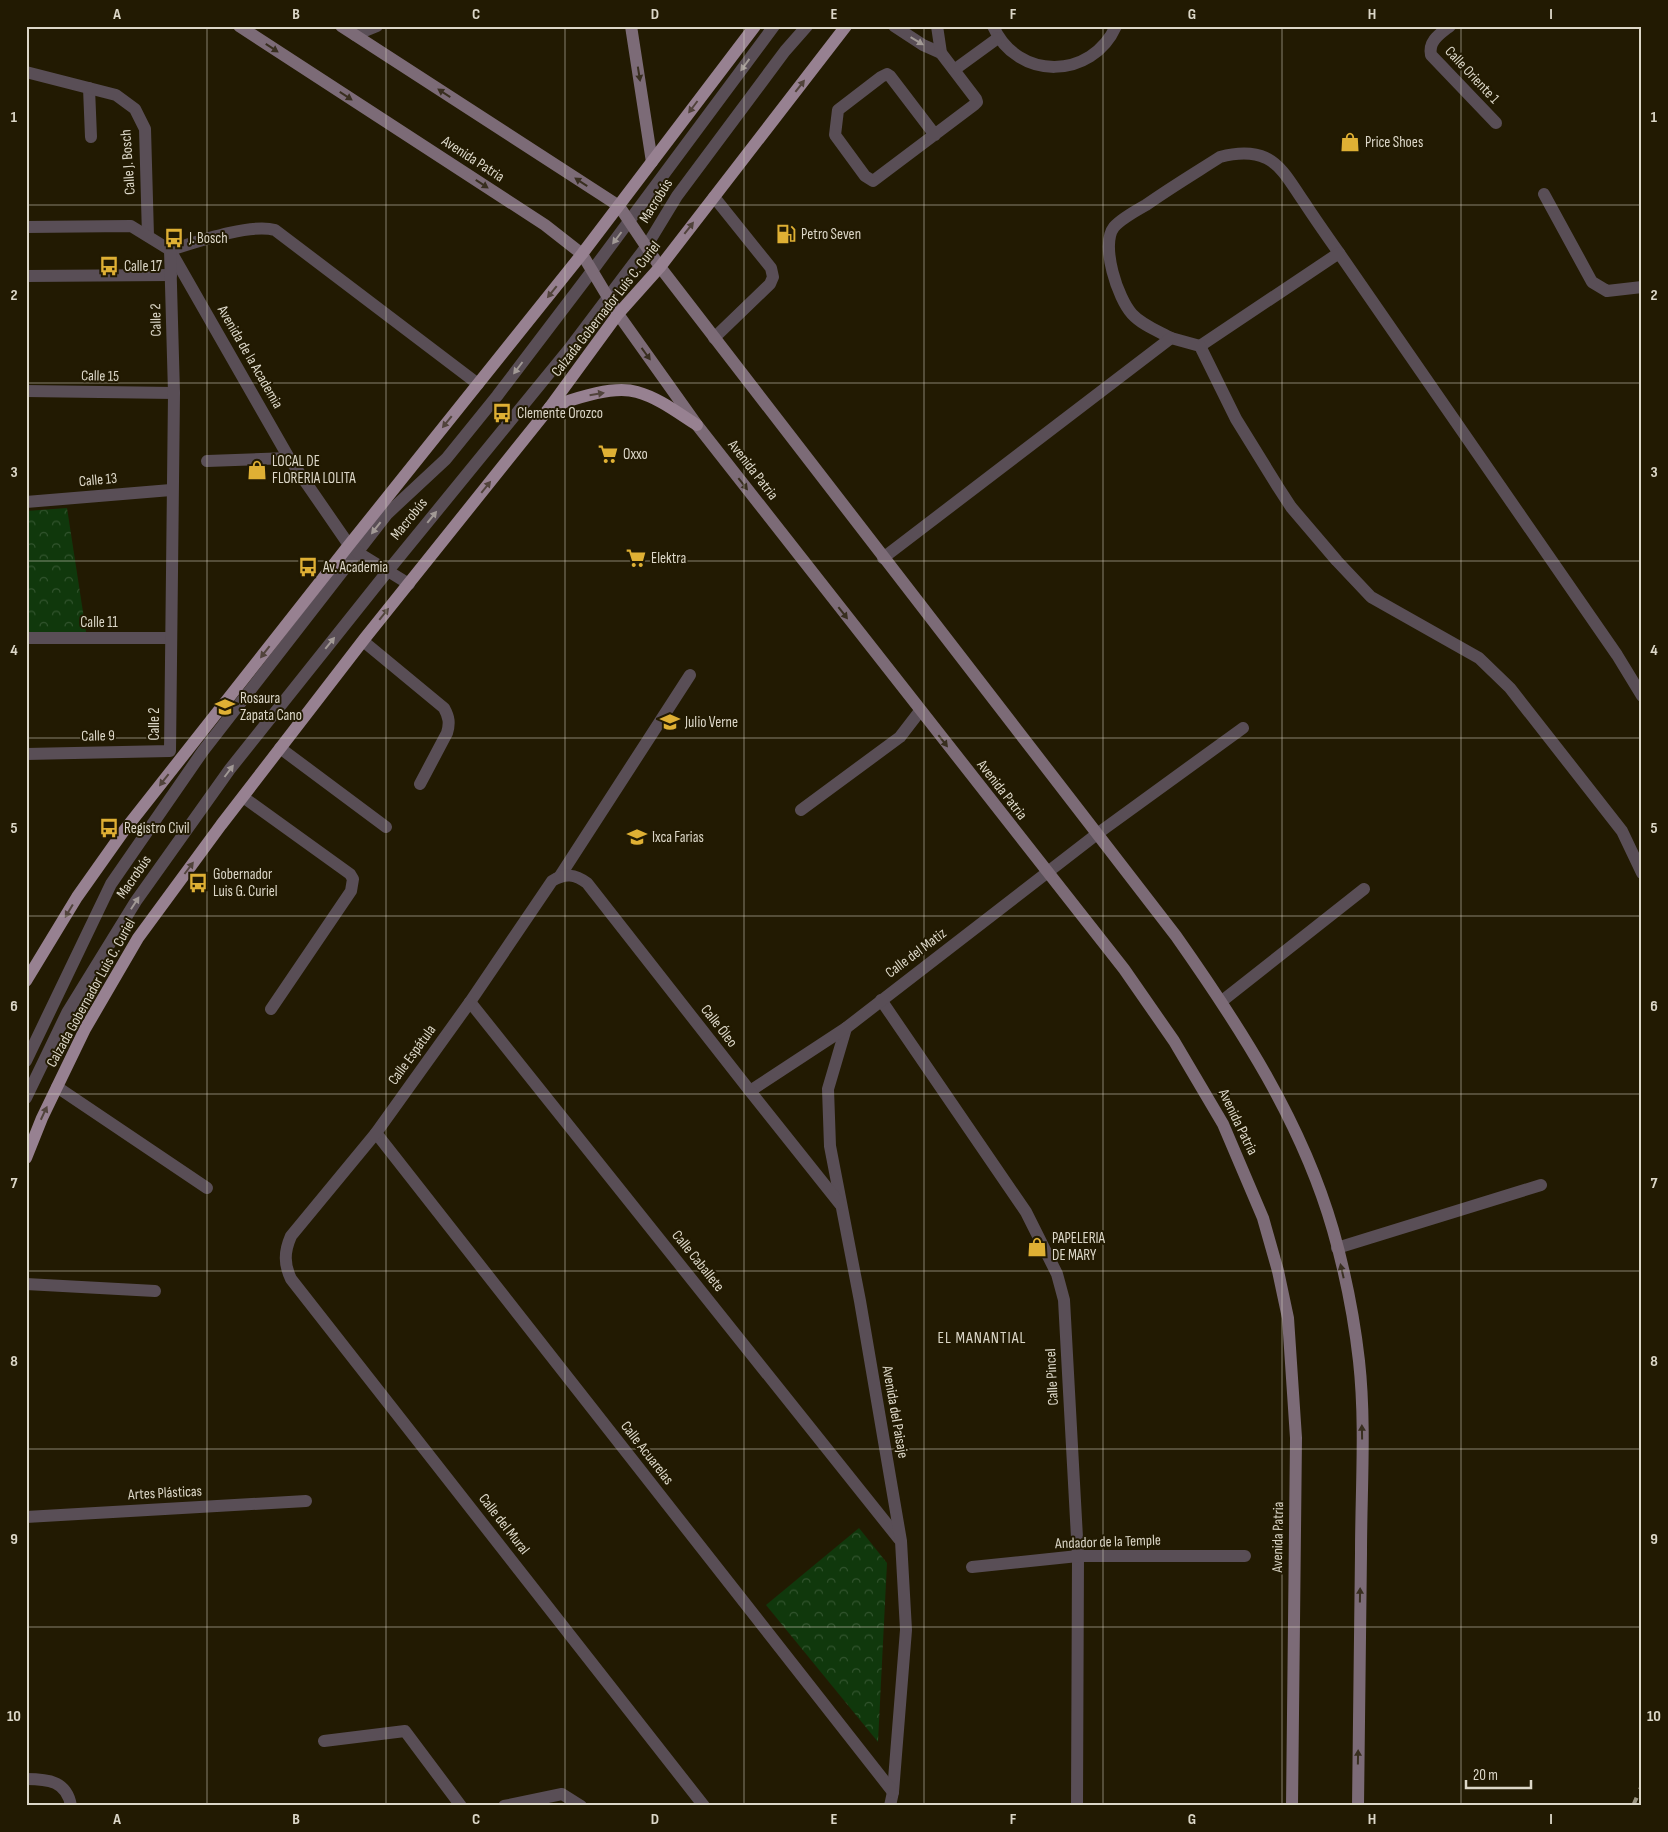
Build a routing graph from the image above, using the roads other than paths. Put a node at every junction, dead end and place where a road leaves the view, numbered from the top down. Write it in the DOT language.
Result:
graph roads {
  1 [pos="239,26"];
  2 [pos="341,26"];
  3 [pos="377,26"];
  4 [pos="632,26"];
  5 [pos="754,26"];
  6 [pos="774,26"];
  7 [pos="808,26"];
  8 [pos="846,26"];
  9 [pos="894,26"];
  10 [pos="937,26"];
  11 [pos="1116,26"];
  12 [pos="1450,26"];
  13 [pos="996,32"];
  14 [pos="355,35"];
  15 [pos="941,53"];
  16 [pos="954,70"];
  17 [pos="26,72"];
  18 [pos="89,88"];
  19 [pos="1496,123"];
  20 [pos="934,135"];
  21 [pos="91,137"];
  22 [pos="652,162"];
  23 [pos="1544,194"];
  24 [pos="714,197"];
  25 [pos="619,206"];
  26 [pos="630,221"];
  27 [pos="26,227"];
  28 [pos="148,236"];
  29 [pos="646,247"];
  30 [pos="170,250"];
  31 [pos="1339,253"];
  32 [pos="582,254"];
  33 [pos="660,267"];
  34 [pos="592,271"];
  35 [pos="171,275"];
  36 [pos="26,276"];
  37 [pos="1642,287"];
  38 [pos="608,297"];
  39 [pos="618,314"];
  40 [pos="714,338"];
  41 [pos="1171,338"];
  42 [pos="1200,346"];
  43 [pos="478,384"];
  44 [pos="26,391"];
  45 [pos="174,393"];
  46 [pos="550,407"];
  47 [pos="697,425"];
  48 [pos="289,458"];
  49 [pos="207,460"];
  50 [pos="172,490"];
  51 [pos="26,502"];
  52 [pos="353,548"];
  53 [pos="883,558"];
  54 [pos="387,572"];
  55 [pos="408,584"];
  56 [pos="26,638"];
  57 [pos="171,638"];
  58 [pos="364,640"];
  59 [pos="690,674"];
  60 [pos="1642,696"];
  61 [pos="920,711"];
  62 [pos="1243,728"];
  63 [pos="280,748"];
  64 [pos="170,751"];
  65 [pos="26,754"];
  66 [pos="420,784"];
  67 [pos="242,797"];
  68 [pos="801,810"];
  69 [pos="386,827"];
  70 [pos="1097,834"];
  71 [pos="1047,873"];
  72 [pos="1642,873"];
  73 [pos="564,876"];
  74 [pos="1364,889"];
  75 [pos="26,981"];
  76 [pos="881,1000"];
  77 [pos="1222,1001"];
  78 [pos="470,1002"];
  79 [pos="271,1009"];
  80 [pos="846,1028"];
  81 [pos="26,1061"];
  82 [pos="57,1087"];
  83 [pos="750,1091"];
  84 [pos="26,1098"];
  85 [pos="376,1133"];
  86 [pos="26,1158"];
  87 [pos="1541,1185"];
  88 [pos="207,1188"];
  89 [pos="840,1204"];
  90 [pos="1337,1248"];
  91 [pos="285,1258"];
  92 [pos="26,1284"];
  93 [pos="155,1291"];
  94 [pos="306,1501"];
  95 [pos="26,1517"];
  96 [pos="901,1541"];
  97 [pos="1078,1556"];
  98 [pos="1245,1556"];
  99 [pos="972,1568"];
  100 [pos="324,1741"];
  101 [pos="26,1780"];
  102 [pos="893,1792"];
  103 [pos="71,1806"];
  104 [pos="461,1806"];
  105 [pos="504,1806"];
  106 [pos="582,1806"];
  107 [pos="704,1806"];
  108 [pos="890,1806"];
  109 [pos="1077,1806"];
  110 [pos="1292,1806"];
  111 [pos="1358,1806"];
  1 -- 32 [label="street, Avenida Patria, one-way"];
  2 -- 14 [label="street"];
  3 -- 14 [label="street"];
  4 -- 22 [label="street, one-way"];
  5 -- 22 [label="main road, one-way"];
  6 -- 26 [label="street, Macrobús, one-way"];
  7 -- 29 [label="street, Macrobús"];
  24 -- 8 [label="main road, Calzada Gobernador Luis C. Curiel, one-way"];
  9 -- 15 [label="street, one-way"];
  10 -- 15 [label="street"];
  11 -- 13 [label="street"];
  12 -- 19 [label="street, Calle Oriente 1"];
  13 -- 16 [label="street"];
  25 -- 14 [label="street, one-way"];
  15 -- 16 [label="street"];
  16 -- 20 [label="street"];
  17 -- 18 [label="street, Calle J. Bosch"];
  18 -- 21 [label="street"];
  18 -- 28 [label="street, Calle J. Bosch"];
  20 -- 20 [label="street"];
  22 -- 25 [label="main road"];
  23 -- 37 [label="street"];
  33 -- 24 [label="main road, Calzada Gobernador Luis C. Curiel, one-way"];
  24 -- 40 [label="street"];
  25 -- 26 [label="street"];
  25 -- 32 [label="main road"];
  26 -- 29 [label="street"];
  26 -- 34 [label="street, Macrobús, one-way"];
  27 -- 28 [label="street, Avenida de la Academia"];
  28 -- 30 [label="street, Avenida de la Academia"];
  29 -- 33 [label="street"];
  29 -- 38 [label="street, Macrobús"];
  30 -- 35 [label="street, Calle 2"];
  30 -- 43 [label="street"];
  30 -- 48 [label="street, Avenida de la Academia"];
  31 -- 41 [label="street"];
  31 -- 42 [label="street"];
  31 -- 60 [label="street"];
  32 -- 34 [label="street, Avenida Patria"];
  32 -- 43 [label="main road, one-way"];
  33 -- 39 [label="main road, Calzada Gobernador Luis C. Curiel"];
  33 -- 40 [label="street"];
  34 -- 38 [label="street, Avenida Patria"];
  34 -- 52 [label="street, Macrobús, one-way"];
  35 -- 36 [label="street"];
  35 -- 45 [label="street, Calle 2"];
  38 -- 39 [label="street, Avenida Patria"];
  54 -- 38 [label="street, Macrobús, one-way"];
  39 -- 46 [label="main road, Calzada Gobernador Luis C. Curiel"];
  39 -- 47 [label="street, Avenida Patria, one-way"];
  40 -- 53 [label="street"];
  41 -- 42 [label="street"];
  41 -- 53 [label="street"];
  42 -- 72 [label="street"];
  43 -- 52 [label="main road, one-way"];
  44 -- 45 [label="street, Calle 15"];
  45 -- 50 [label="street, Calle 2"];
  46 -- 47 [label="main road, one-way"];
  55 -- 46 [label="main road, Calzada Gobernador Luis C. Curiel, one-way"];
  47 -- 61 [label="street, Avenida Patria, one-way"];
  48 -- 49 [label="street"];
  48 -- 52 [label="street, Avenida de la Academia"];
  50 -- 51 [label="street, Calle 13"];
  50 -- 57 [label="street, Calle 2"];
  52 -- 54 [label="street, Avenida de la Academia"];
  52 -- 75 [label="main road, one-way"];
  52 -- 81 [label="street, Macrobús"];
  53 -- 70 [label="street"];
  54 -- 55 [label="street, Avenida de la Academia"];
  84 -- 54 [label="street, Macrobús, one-way"];
  58 -- 55 [label="main road, Calzada Gobernador Luis C. Curiel, one-way"];
  56 -- 57 [label="street, Calle 11"];
  57 -- 64 [label="street, Calle 2"];
  58 -- 63 [label="main road, Calzada Gobernador Luis C. Curiel"];
  58 -- 66 [label="street"];
  59 -- 73 [label="street, Calle Espátula"];
  61 -- 68 [label="street"];
  61 -- 71 [label="street, Avenida Patria, one-way"];
  62 -- 70 [label="street, Calle del Matiz"];
  63 -- 67 [label="main road, Calzada Gobernador Luis C. Curiel"];
  63 -- 69 [label="street"];
  64 -- 65 [label="street, Calle 9"];
  67 -- 79 [label="street"];
  82 -- 67 [label="main road, Calzada Gobernador Luis C. Curiel, one-way"];
  70 -- 71 [label="street, Calle del Matiz"];
  70 -- 77 [label="street"];
  71 -- 76 [label="street, Calle del Matiz"];
  71 -- 110 [label="street, Avenida Patria"];
  73 -- 78 [label="street, Calle Espátula"];
  73 -- 83 [label="street, Calle Óleo"];
  74 -- 77 [label="street"];
  76 -- 80 [label="street, Calle del Matiz"];
  76 -- 97 [label="street, Calle Pincel"];
  77 -- 90 [label="street"];
  78 -- 85 [label="street, Calle Espátula"];
  78 -- 96 [label="street, Calle Caballete"];
  80 -- 83 [label="street, Calle del Matiz"];
  80 -- 89 [label="street, Avenida del Paisaje"];
  86 -- 82 [label="main road, Calzada Gobernador Luis C. Curiel, one-way"];
  82 -- 88 [label="street"];
  83 -- 89 [label="street, Calle Óleo"];
  85 -- 91 [label="street, Calle Espátula"];
  85 -- 102 [label="street, Calle Acuarelas"];
  87 -- 90 [label="street"];
  89 -- 96 [label="street, Avenida del Paisaje"];
  111 -- 90 [label="street, one-way"];
  91 -- 107 [label="street, Calle del Mural"];
  92 -- 93 [label="street"];
  94 -- 95 [label="street, Artes Plásticas"];
  96 -- 102 [label="street, Avenida del Paisaje"];
  97 -- 98 [label="street, Andador de la Temple"];
  97 -- 99 [label="street, Andador de la Temple"];
  97 -- 109 [label="street, Calle Pincel"];
  100 -- 104 [label="street"];
  101 -- 103 [label="street"];
  102 -- 108 [label="street, Avenida del Paisaje"];
  105 -- 106 [label="street"];
}
